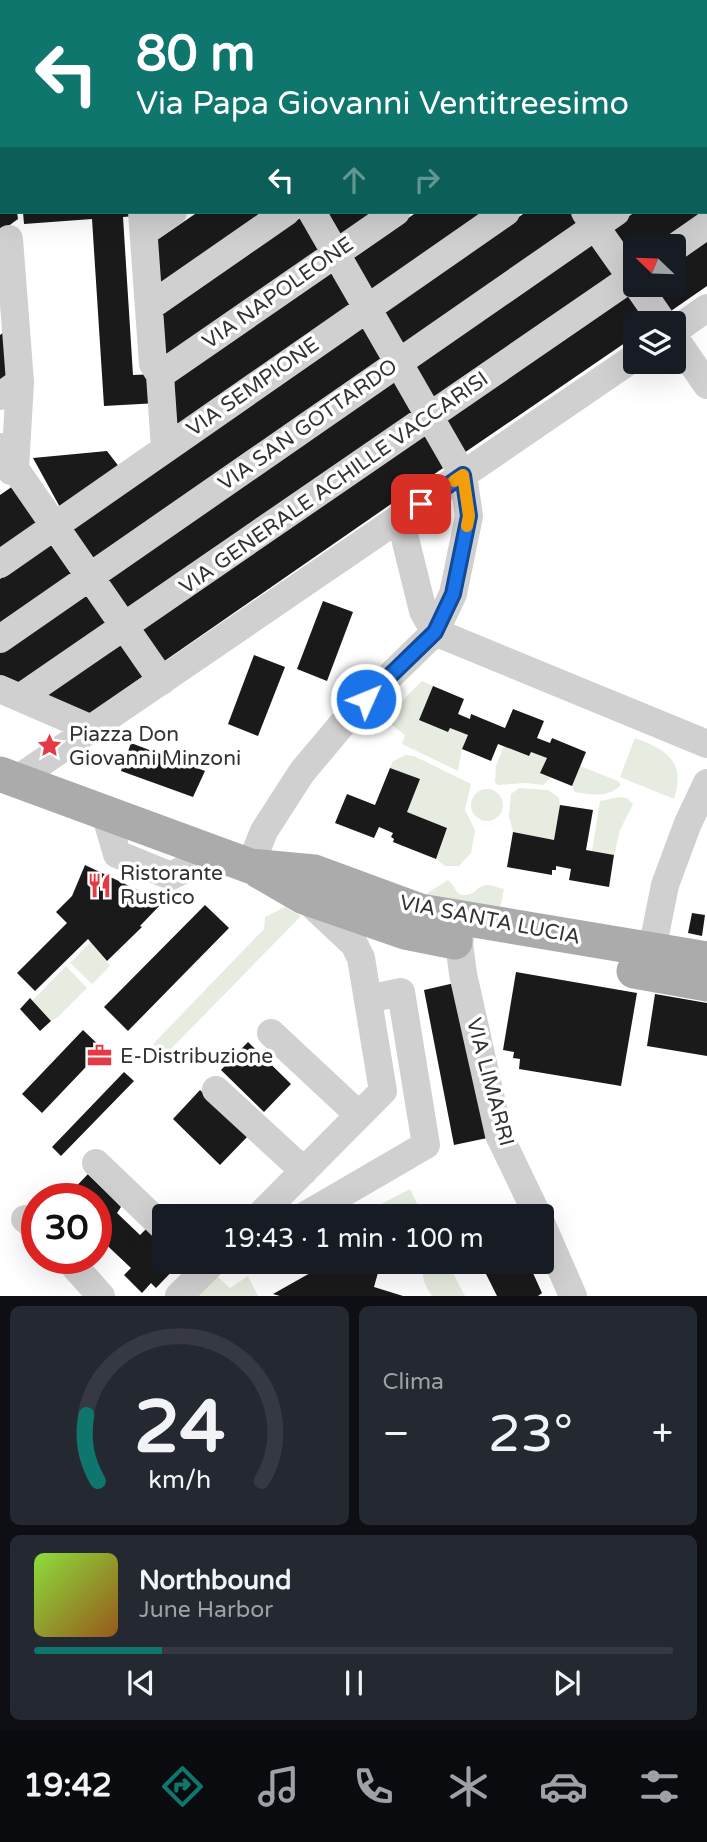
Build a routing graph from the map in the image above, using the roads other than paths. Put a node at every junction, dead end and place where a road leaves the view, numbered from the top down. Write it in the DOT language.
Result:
graph roads {
  1 [pos="167,214"];
  2 [pos="283,214"];
  3 [pos="313,214"];
  4 [pos="393,214"];
  5 [pos="503,214"];
  6 [pos="599,217"];
  7 [pos="143,222"];
  8 [pos="707,225"];
  9 [pos="686,240"];
  10 [pos="4,242"];
  11 [pos="336,253"];
  12 [pos="623,259"];
  13 [pos="623,288"];
  14 [pos="149,307"];
  15 [pos="368,307"];
  16 [pos="707,308"];
  17 [pos="8,317"];
  18 [pos="686,323"];
  19 [pos="686,354"];
  20 [pos="399,361"];
  21 [pos="623,365"];
  22 [pos="160,375"];
  23 [pos="707,385"];
  24 [pos="10,389"];
  25 [pos="431,415"];
  26 [pos="165,448"];
  27 [pos="5,465"];
  28 [pos="463,475"];
  29 [pos="400,518"];
  30 [pos="54,526"];
  31 [pos="0,564"];
  32 [pos="90,577"];
  33 [pos="125,627"];
  34 [pos="435,632"];
  35 [pos="0,639"];
  36 [pos="162,681"];
  37 [pos="18,692"];
  38 [pos="99,725"];
  39 [pos="707,744"];
  40 [pos="8,777"];
  41 [pos="707,783"];
  42 [pos="250,866"];
  43 [pos="304,897"];
  44 [pos="378,909"];
  45 [pos="461,931"];
  46 [pos="361,958"];
  47 [pos="707,959"];
  48 [pos="650,962"];
  49 [pos="707,984"];
  50 [pos="368,999"];
  51 [pos="271,1032"];
  52 [pos="216,1090"];
  53 [pos="359,1115"];
  54 [pos="96,1163"];
  55 [pos="304,1171"];
  56 [pos="271,1204"];
  57 [pos="325,1204"];
  58 [pos="532,1204"];
  59 [pos="152,1217"];
  60 [pos="554,1252"];
  61 [pos="82,1274"];
  62 [pos="198,1274"];
  63 [pos="102,1296"];
  64 [pos="178,1296"];
  65 [pos="573,1296"];
  1 -- 7 [label="street"];
  2 -- 14 [label="street"];
  3 -- 11 [label="street"];
  4 -- 11 [label="street, VIA NAPOLEONE"];
  5 -- 15 [label="street, VIA SEMPIONE"];
  6 -- 12 [label="street"];
  6 -- 20 [label="street, VIA SAN GOTTARDO"];
  7 -- 14 [label="street"];
  8 -- 9 [label="street"];
  10 -- 17 [label="street"];
  11 -- 15 [label="street"];
  11 -- 22 [label="street, VIA NAPOLEONE"];
  13 -- 25 [label="street, VIA GENERALE ACHILLE VACCARISI"];
  14 -- 22 [label="street"];
  15 -- 20 [label="street"];
  15 -- 26 [label="street, VIA SEMPIONE"];
  16 -- 18 [label="street"];
  17 -- 24 [label="street"];
  19 -- 23 [label="street"];
  20 -- 25 [label="street"];
  20 -- 32 [label="street, VIA SAN GOTTARDO"];
  21 -- 28 [label="street"];
  22 -- 26 [label="street"];
  24 -- 27 [label="street"];
  25 -- 28 [label="street"];
  25 -- 33 [label="street, VIA GENERALE ACHILLE VACCARISI"];
  26 -- 30 [label="street, VIA SEMPIONE"];
  27 -- 30 [label="street"];
  28 -- 29 [label="street"];
  28 -- 34 [label="street"];
  29 -- 34 [label="street"];
  29 -- 36 [label="street"];
  30 -- 31 [label="street, VIA SEMPIONE"];
  30 -- 32 [label="street"];
  32 -- 33 [label="street"];
  32 -- 35 [label="street, VIA SAN GOTTARDO"];
  33 -- 36 [label="street"];
  33 -- 37 [label="street, VIA GENERALE ACHILLE VACCARISI"];
  34 -- 39 [label="street"];
  34 -- 42 [label="street"];
  36 -- 38 [label="street"];
  37 -- 38 [label="street"];
  38 -- 40 [label="street"];
  40 -- 42 [label="main road, VIA SANTA LUCIA"];
  41 -- 48 [label="street"];
  42 -- 43 [label="main road"];
  42 -- 44 [label="main road, VIA SANTA LUCIA"];
  43 -- 44 [label="main road"];
  43 -- 46 [label="street"];
  44 -- 45 [label="main road"];
  44 -- 46 [label="street"];
  45 -- 48 [label="main road"];
  45 -- 58 [label="street, VIA LIMARRI"];
  46 -- 50 [label="street"];
  47 -- 48 [label="main road"];
  48 -- 49 [label="main road"];
  50 -- 53 [label="street"];
  50 -- 57 [label="street"];
  51 -- 53 [label="street"];
  52 -- 55 [label="street"];
  53 -- 55 [label="street"];
  54 -- 59 [label="street"];
  55 -- 56 [label="street"];
  60 -- 65 [label="street"];
  61 -- 63 [label="street"];
  62 -- 64 [label="street"];
}
